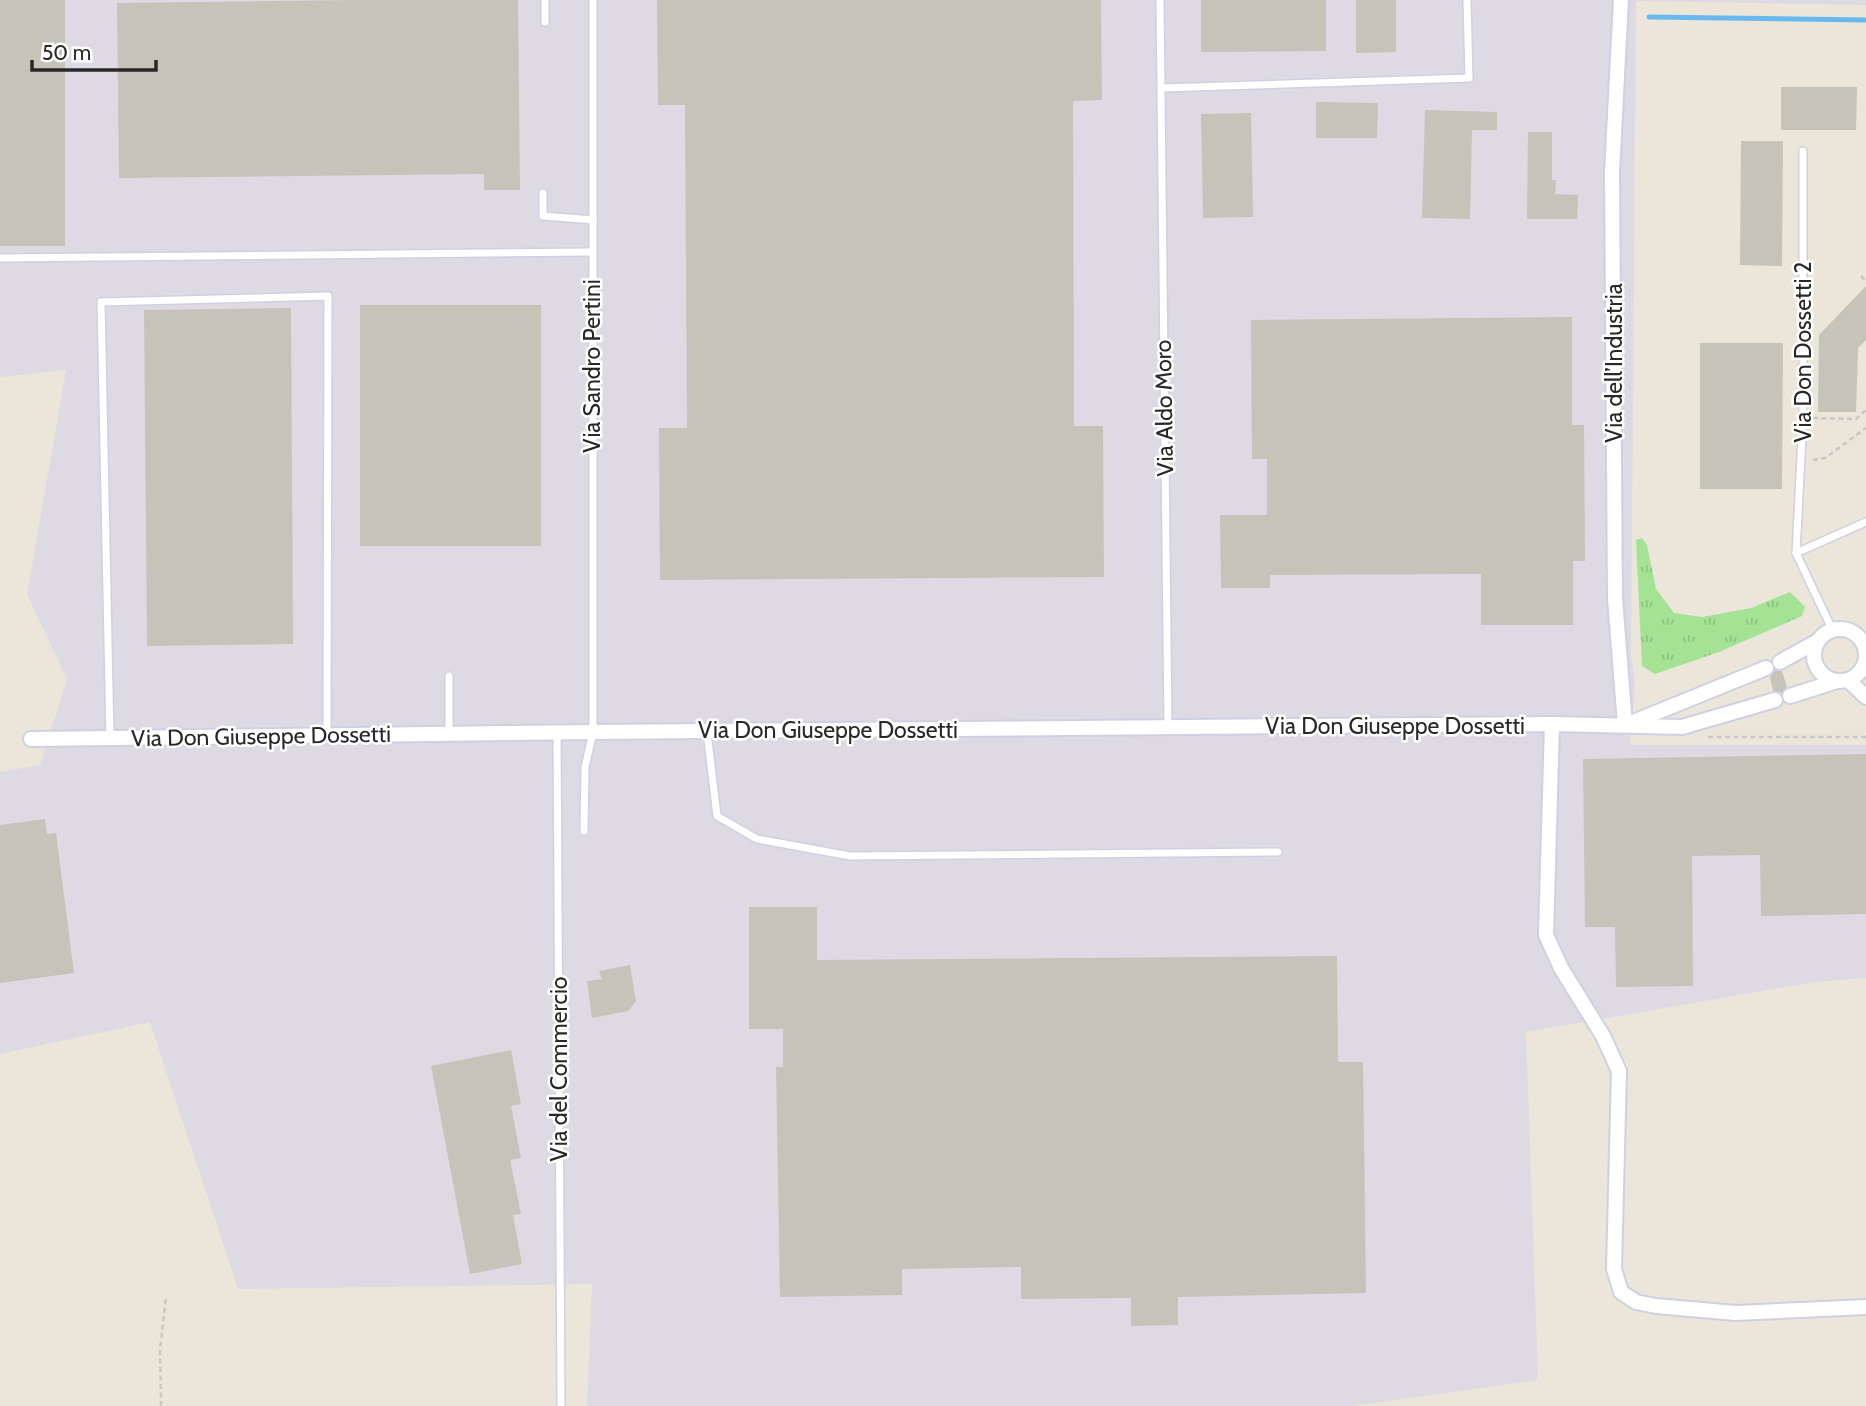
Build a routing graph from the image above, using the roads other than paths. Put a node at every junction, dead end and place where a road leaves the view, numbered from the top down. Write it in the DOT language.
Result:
graph roads {
  1 [pos="545,0"];
  2 [pos="593,0"];
  3 [pos="1160,0"];
  4 [pos="1467,0"];
  5 [pos="1620,0"];
  6 [pos="545,22"];
  7 [pos="1161,88"];
  8 [pos="1803,151"];
  9 [pos="543,193"];
  10 [pos="593,220"];
  11 [pos="592,252"];
  12 [pos="0,258"];
  13 [pos="1866,522"];
  14 [pos="1796,553"];
  15 [pos="1832,629"];
  16 [pos="1859,629"];
  17 [pos="1816,642"];
  18 [pos="1865,666"];
  19 [pos="449,676"];
  20 [pos="1842,681"];
  21 [pos="1866,697"];
  22 [pos="1552,724"];
  23 [pos="1625,725"];
  24 [pos="1168,727"];
  25 [pos="706,731"];
  26 [pos="557,732"];
  27 [pos="593,732"];
  28 [pos="449,734"];
  29 [pos="327,735"];
  30 [pos="110,738"];
  31 [pos="31,739"];
  32 [pos="584,831"];
  33 [pos="1278,852"];
  34 [pos="1866,1307"];
  35 [pos="561,1406"];
  1 -- 6 [label="lane"];
  2 -- 10 [label="lane, Via Sandro Pertini"];
  3 -- 7 [label="lane, Via Aldo Moro"];
  4 -- 7 [label="lane"];
  5 -- 23 [label="street, Via dell’Industria"];
  7 -- 24 [label="lane, Via Aldo Moro"];
  8 -- 14 [label="lane, Via Don Dossetti 2"];
  9 -- 10 [label="lane"];
  10 -- 11 [label="lane, Via Sandro Pertini"];
  11 -- 12 [label="lane"];
  11 -- 27 [label="lane, Via Sandro Pertini"];
  13 -- 14 [label="lane"];
  14 -- 15 [label="lane, Via Don Dossetti 2"];
  15 -- 16 [label="street, Via Don Giuseppe Dossetti"];
  15 -- 17 [label="street, Via Don Giuseppe Dossetti"];
  16 -- 18 [label="street, Via Don Giuseppe Dossetti"];
  17 -- 20 [label="street"];
  17 -- 23 [label="street, Via Don Giuseppe Dossetti"];
  18 -- 20 [label="street, Via Don Giuseppe Dossetti"];
  19 -- 28 [label="lane"];
  20 -- 21 [label="street"];
  20 -- 23 [label="street, Via Don Giuseppe Dossetti"];
  22 -- 23 [label="street, Via Don Giuseppe Dossetti"];
  22 -- 24 [label="street, Via Don Giuseppe Dossetti"];
  22 -- 34 [label="street"];
  24 -- 25 [label="street, Via Don Giuseppe Dossetti"];
  25 -- 27 [label="street, Via Don Giuseppe Dossetti"];
  25 -- 33 [label="lane"];
  26 -- 27 [label="street, Via Don Giuseppe Dossetti"];
  26 -- 28 [label="street, Via Don Giuseppe Dossetti"];
  26 -- 35 [label="lane, Via del Commercio"];
  27 -- 32 [label="lane, Via Sandro Pertini"];
  28 -- 29 [label="street, Via Don Giuseppe Dossetti"];
  29 -- 30 [label="street, Via Don Giuseppe Dossetti"];
  29 -- 30 [label="lane"];
  30 -- 31 [label="street, Via Don Giuseppe Dossetti"];
}
